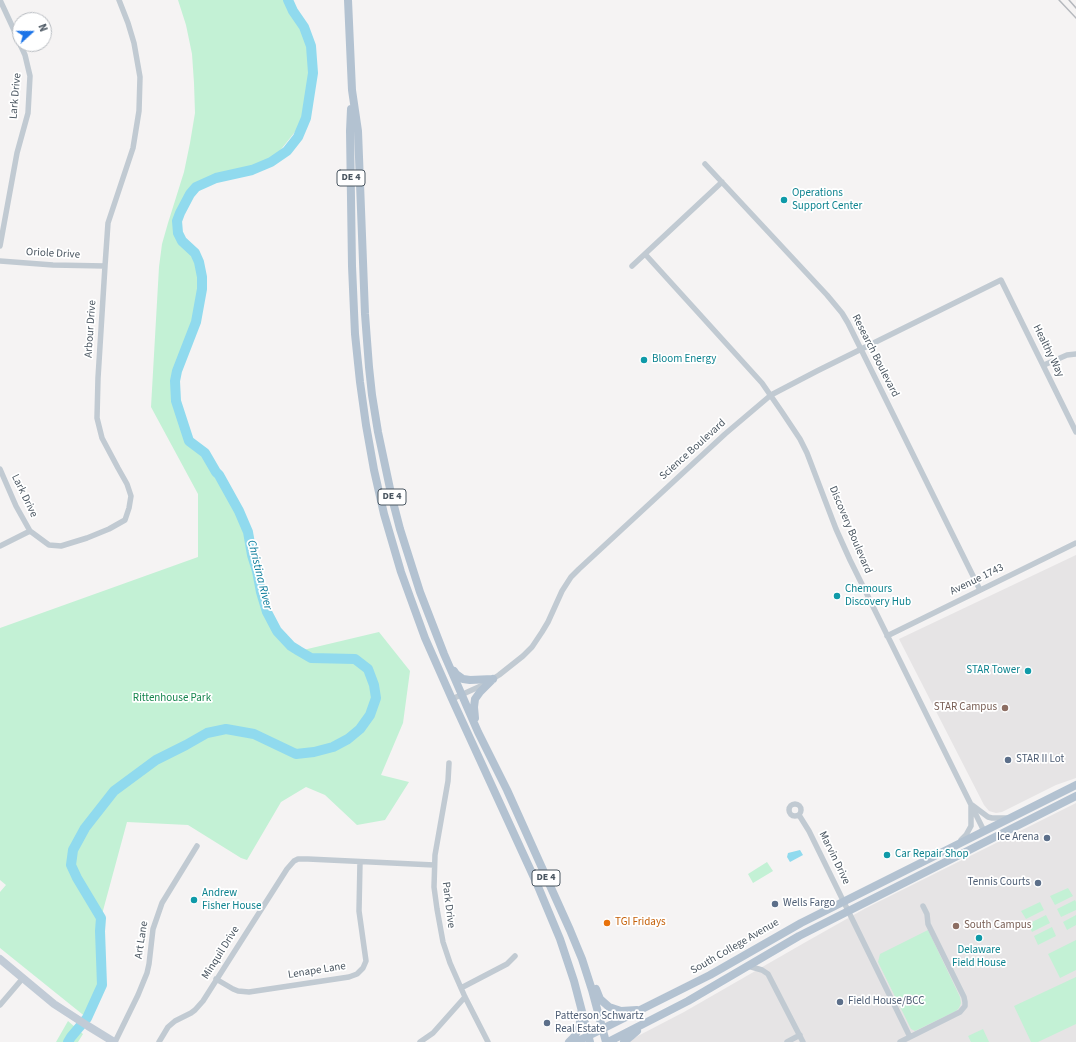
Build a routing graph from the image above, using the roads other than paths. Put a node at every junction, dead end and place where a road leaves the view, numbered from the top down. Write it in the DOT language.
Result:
graph roads {
  1 [pos="0,0"];
  2 [pos="119,0"];
  3 [pos="348,0"];
  4 [pos="12,26"];
  5 [pos="24,52"];
  6 [pos="352,90"];
  7 [pos="705,164"];
  8 [pos="722,182"];
  9 [pos="0,246"];
  10 [pos="645,254"];
  11 [pos="0,261"];
  12 [pos="105,266"];
  13 [pos="632,266"];
  14 [pos="1001,280"];
  15 [pos="861,349"];
  16 [pos="1076,354"];
  17 [pos="1044,366"];
  18 [pos="771,395"];
  19 [pos="1076,432"];
  20 [pos="0,469"];
  21 [pos="30,531"];
  22 [pos="1076,543"];
  23 [pos="0,546"];
  24 [pos="980,590"];
  25 [pos="887,636"];
  26 [pos="444,654"];
  27 [pos="493,679"];
  28 [pos="462,694"];
  29 [pos="452,699"];
  30 [pos="478,732"];
  31 [pos="449,763"];
  32 [pos="1076,785"];
  33 [pos="1076,796"];
  34 [pos="971,804"];
  35 [pos="799,816"];
  36 [pos="1009,818"];
  37 [pos="984,831"];
  38 [pos="957,845"];
  39 [pos="197,846"];
  40 [pos="360,862"];
  41 [pos="434,865"];
  42 [pos="844,901"];
  43 [pos="923,906"];
  44 [pos="848,911"];
  45 [pos="515,956"];
  46 [pos="0,959"];
  47 [pos="582,959"];
  48 [pos="748,966"];
  49 [pos="23,978"];
  50 [pos="216,979"];
  51 [pos="461,988"];
  52 [pos="465,997"];
  53 [pos="579,1001"];
  54 [pos="0,1005"];
  55 [pos="642,1009"];
  56 [pos="646,1023"];
  57 [pos="602,1029"];
  58 [pos="800,1035"];
  59 [pos="910,1037"];
  60 [pos="589,1039"];
  61 [pos="115,1042"];
  62 [pos="159,1042"];
  63 [pos="420,1042"];
  64 [pos="488,1042"];
  65 [pos="569,1042"];
  66 [pos="576,1042"];
  67 [pos="607,1042"];
  68 [pos="624,1042"];
  69 [pos="786,1042"];
  70 [pos="803,1042"];
  71 [pos="900,1042"];
  1 -- 4 [label="street, Lark Drive"];
  2 -- 12 [label="street, Arbour Drive"];
  3 -- 6 [label="main road, DE 4"];
  5 -- 9 [label="street, Lark Drive"];
  6 -- 26 [label="main road, DE 4"];
  6 -- 29 [label="main road, DE 4"];
  7 -- 8 [label="street, Research Boulevard"];
  8 -- 10 [label="street"];
  8 -- 15 [label="street, Research Boulevard"];
  10 -- 13 [label="street"];
  10 -- 18 [label="street, Discovery Boulevard"];
  11 -- 12 [label="street, Oriole Drive"];
  12 -- 21 [label="street, Arbour Drive"];
  14 -- 15 [label="street, Science Boulevard"];
  14 -- 17 [label="street, Healthy Way"];
  15 -- 18 [label="street, Science Boulevard"];
  15 -- 24 [label="street, Research Boulevard"];
  16 -- 17 [label="street"];
  17 -- 19 [label="street, Healthy Way"];
  18 -- 25 [label="street, Discovery Boulevard"];
  18 -- 27 [label="street, Science Boulevard"];
  20 -- 21 [label="street, Lark Drive"];
  21 -- 23 [label="street"];
  22 -- 24 [label="street, Avenue 1743"];
  24 -- 25 [label="street, Avenue 1743"];
  25 -- 34 [label="street, Discovery Boulevard"];
  26 -- 27 [label="main road"];
  26 -- 28 [label="main road, DE 4"];
  27 -- 28 [label="street, Science Boulevard"];
  27 -- 30 [label="main road"];
  28 -- 29 [label="street, Science Boulevard"];
  28 -- 30 [label="main road, DE 4"];
  29 -- 53 [label="main road, DE 4"];
  30 -- 47 [label="main road, DE 4"];
  31 -- 41 [label="street, Park Drive"];
  32 -- 36 [label="main road, South College Avenue"];
  33 -- 44 [label="main road, South College Avenue"];
  34 -- 36 [label="street, Discovery Boulevard"];
  34 -- 37 [label="street, Discovery Boulevard"];
  34 -- 38 [label="street, Discovery Boulevard"];
  35 -- 42 [label="street, Marvin Drive"];
  36 -- 37 [label="main road, South College Avenue"];
  37 -- 38 [label="main road, South College Avenue"];
  38 -- 42 [label="main road, South College Avenue"];
  39 -- 61 [label="street, Art Lane"];
  40 -- 41 [label="street, Minquil Drive"];
  40 -- 50 [label="street, Minquil Drive"];
  40 -- 50 [label="street, Lenape Lane"];
  41 -- 51 [label="street, Park Drive"];
  42 -- 44 [label="street, Marvin Drive"];
  42 -- 55 [label="main road, South College Avenue"];
  43 -- 59 [label="street"];
  44 -- 48 [label="main road, South College Avenue"];
  44 -- 59 [label="street, Marvin Drive"];
  45 -- 51 [label="street"];
  46 -- 49 [label="street"];
  47 -- 55 [label="main road"];
  47 -- 57 [label="main road, DE 4"];
  48 -- 56 [label="main road, South College Avenue"];
  48 -- 58 [label="street"];
  49 -- 54 [label="street"];
  49 -- 61 [label="street"];
  50 -- 62 [label="street, Minquil Drive"];
  51 -- 52 [label="street, Park Drive"];
  52 -- 63 [label="street"];
  52 -- 64 [label="street, Park Drive"];
  53 -- 60 [label="main road, DE 4"];
  53 -- 65 [label="main road"];
  55 -- 57 [label="main road, South College Avenue"];
  56 -- 67 [label="main road, South College Avenue"];
  56 -- 68 [label="main road"];
  57 -- 60 [label="main road, South College Avenue"];
  57 -- 67 [label="main road, DE 4"];
  58 -- 69 [label="street"];
  58 -- 70 [label="street"];
  59 -- 71 [label="street"];
  60 -- 66 [label="main road, South College Avenue"];
}
